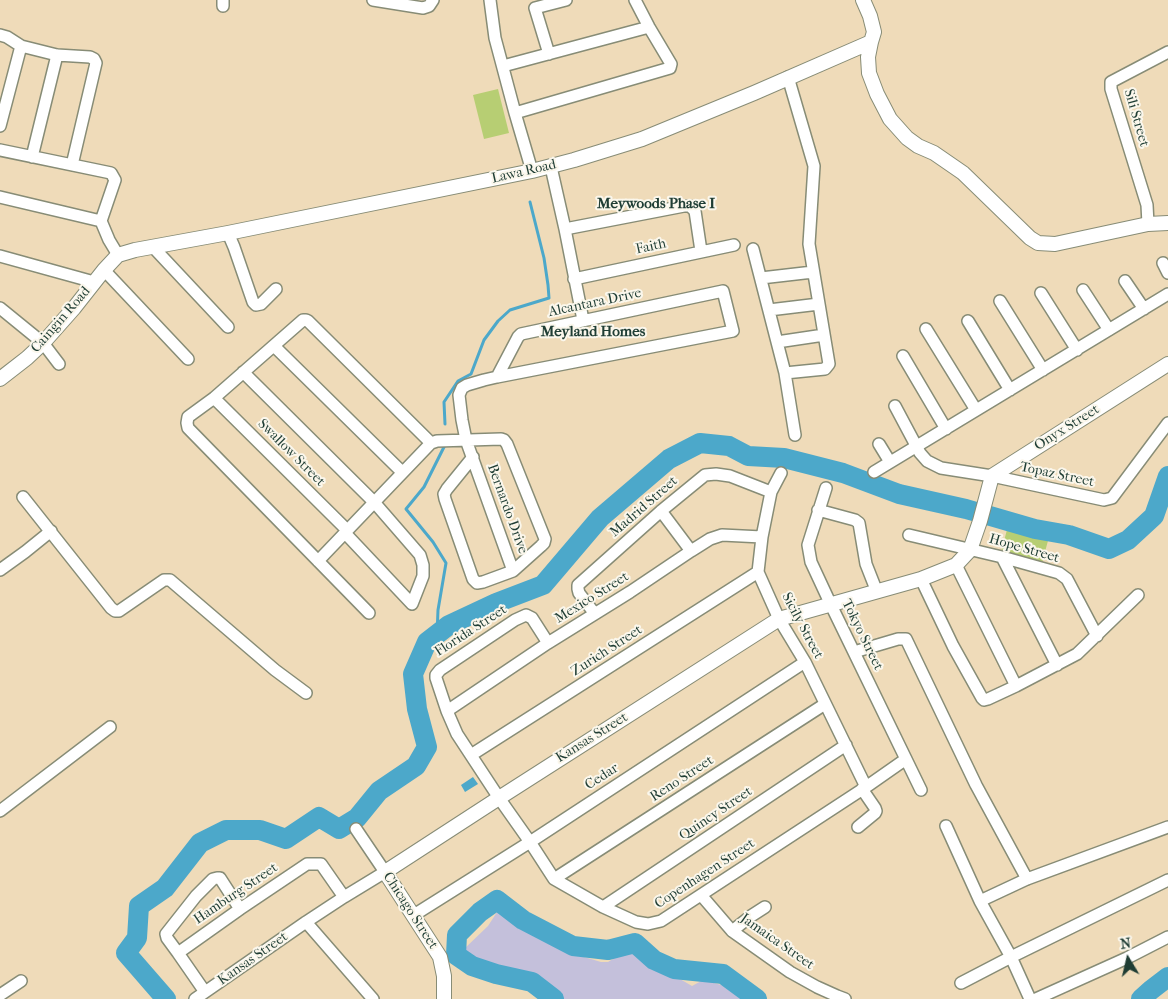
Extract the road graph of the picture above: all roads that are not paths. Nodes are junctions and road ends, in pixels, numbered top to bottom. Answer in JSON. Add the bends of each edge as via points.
{"nodes":[{"id":1,"x":373,"y":0,"type":"edge"},
{"id":2,"x":433,"y":0,"type":"edge"},
{"id":3,"x":490,"y":0,"type":"edge"},
{"id":4,"x":566,"y":0,"type":"edge"},
{"id":5,"x":635,"y":0,"type":"edge"},
{"id":6,"x":863,"y":0,"type":"edge"},
{"id":7,"x":649,"y":27,"type":"junction"},
{"id":8,"x":0,"y":35,"type":"edge"},
{"id":9,"x":871,"y":42,"type":"junction"},
{"id":10,"x":21,"y":46,"type":"junction"},
{"id":11,"x":1168,"y":52,"type":"edge"},
{"id":12,"x":549,"y":54,"type":"junction"},
{"id":13,"x":57,"y":55,"type":"junction"},
{"id":14,"x":503,"y":66,"type":"junction"},
{"id":15,"x":788,"y":78,"type":"junction"},
{"id":16,"x":515,"y":113,"type":"junction"},
{"id":17,"x":0,"y":126,"type":"edge"},
{"id":18,"x":0,"y":150,"type":"edge"},
{"id":19,"x":32,"y":157,"type":"junction"},
{"id":20,"x":72,"y":165,"type":"junction"},
{"id":21,"x":551,"y":166,"type":"junction"},
{"id":22,"x":532,"y":171,"type":"junction"},
{"id":23,"x":0,"y":197,"type":"edge"},
{"id":24,"x":101,"y":222,"type":"junction"},
{"id":25,"x":1168,"y":223,"type":"edge"},
{"id":26,"x":1148,"y":224,"type":"junction"},
{"id":27,"x":565,"y":229,"type":"junction"},
{"id":28,"x":228,"y":233,"type":"junction"},
{"id":29,"x":734,"y":245,"type":"dead end"},
{"id":30,"x":152,"y":247,"type":"junction"},
{"id":31,"x":753,"y":249,"type":"dead end"},
{"id":32,"x":701,"y":251,"type":"junction"},
{"id":33,"x":118,"y":255,"type":"junction"},
{"id":34,"x":0,"y":256,"type":"edge"},
{"id":35,"x":104,"y":270,"type":"junction"},
{"id":36,"x":813,"y":272,"type":"junction"},
{"id":37,"x":761,"y":278,"type":"junction"},
{"id":38,"x":574,"y":279,"type":"junction"},
{"id":39,"x":1125,"y":281,"type":"dead end"},
{"id":40,"x":94,"y":282,"type":"junction"},
{"id":41,"x":276,"y":289,"type":"dead end"},
{"id":42,"x":1083,"y":290,"type":"dead end"},
{"id":43,"x":1041,"y":293,"type":"dead end"},
{"id":44,"x":1168,"y":294,"type":"edge"},
{"id":45,"x":1000,"y":301,"type":"dead end"},
{"id":46,"x":819,"y":304,"type":"junction"},
{"id":47,"x":0,"y":308,"type":"edge"},
{"id":48,"x":1144,"y":309,"type":"junction"},
{"id":49,"x":769,"y":310,"type":"junction"},
{"id":50,"x":583,"y":320,"type":"junction"},
{"id":51,"x":968,"y":321,"type":"dead end"},
{"id":52,"x":228,"y":327,"type":"dead end"},
{"id":53,"x":926,"y":329,"type":"dead end"},
{"id":54,"x":1109,"y":330,"type":"junction"},
{"id":55,"x":824,"y":334,"type":"junction"},
{"id":56,"x":777,"y":342,"type":"junction"},
{"id":57,"x":43,"y":343,"type":"junction"},
{"id":58,"x":274,"y":346,"type":"junction"},
{"id":59,"x":1077,"y":350,"type":"junction"},
{"id":60,"x":903,"y":356,"type":"dead end"},
{"id":61,"x":188,"y":359,"type":"dead end"},
{"id":62,"x":59,"y":364,"type":"dead end"},
{"id":63,"x":1168,"y":364,"type":"edge"},
{"id":64,"x":1043,"y":370,"type":"junction"},
{"id":65,"x":243,"y":372,"type":"junction"},
{"id":66,"x":785,"y":373,"type":"junction"},
{"id":67,"x":497,"y":377,"type":"junction"},
{"id":68,"x":0,"y":379,"type":"edge"},
{"id":69,"x":1010,"y":390,"type":"junction"},
{"id":70,"x":214,"y":398,"type":"junction"},
{"id":71,"x":895,"y":406,"type":"dead end"},
{"id":72,"x":976,"y":410,"type":"junction"},
{"id":73,"x":1168,"y":424,"type":"edge"},
{"id":74,"x":946,"y":429,"type":"junction"},
{"id":75,"x":794,"y":435,"type":"dead end"},
{"id":76,"x":466,"y":440,"type":"junction"},
{"id":77,"x":431,"y":443,"type":"junction"},
{"id":78,"x":879,"y":444,"type":"dead end"},
{"id":79,"x":917,"y":446,"type":"junction"},
{"id":80,"x":472,"y":457,"type":"junction"},
{"id":81,"x":890,"y":462,"type":"junction"},
{"id":82,"x":402,"y":472,"type":"junction"},
{"id":83,"x":874,"y":472,"type":"dead end"},
{"id":84,"x":781,"y":473,"type":"dead end"},
{"id":85,"x":992,"y":476,"type":"junction"},
{"id":86,"x":826,"y":488,"type":"dead end"},
{"id":87,"x":771,"y":492,"type":"junction"},
{"id":88,"x":23,"y":497,"type":"dead end"},
{"id":89,"x":374,"y":502,"type":"junction"},
{"id":90,"x":818,"y":510,"type":"junction"},
{"id":91,"x":661,"y":511,"type":"junction"},
{"id":92,"x":51,"y":531,"type":"junction"},
{"id":93,"x":346,"y":531,"type":"junction"},
{"id":94,"x":909,"y":535,"type":"dead end"},
{"id":95,"x":762,"y":537,"type":"junction"},
{"id":96,"x":970,"y":550,"type":"junction"},
{"id":97,"x":691,"y":551,"type":"junction"},
{"id":98,"x":1002,"y":557,"type":"junction"},
{"id":99,"x":318,"y":561,"type":"junction"},
{"id":100,"x":956,"y":565,"type":"junction"},
{"id":101,"x":0,"y":570,"type":"edge"},
{"id":102,"x":513,"y":571,"type":"junction"},
{"id":103,"x":758,"y":572,"type":"junction"},
{"id":104,"x":921,"y":579,"type":"junction"},
{"id":105,"x":877,"y":592,"type":"junction"},
{"id":106,"x":1138,"y":595,"type":"dead end"},
{"id":107,"x":830,"y":605,"type":"junction"},
{"id":108,"x":369,"y":613,"type":"dead end"},
{"id":109,"x":594,"y":614,"type":"junction"},
{"id":110,"x":779,"y":619,"type":"junction"},
{"id":111,"x":1096,"y":636,"type":"junction"},
{"id":112,"x":548,"y":643,"type":"junction"},
{"id":113,"x":854,"y":652,"type":"junction"},
{"id":114,"x":805,"y":662,"type":"junction"},
{"id":115,"x":1057,"y":665,"type":"junction"},
{"id":116,"x":1016,"y":686,"type":"junction"},
{"id":117,"x":306,"y":693,"type":"dead end"},
{"id":118,"x":825,"y":704,"type":"junction"},
{"id":119,"x":447,"y":711,"type":"junction"},
{"id":120,"x":110,"y":727,"type":"dead end"},
{"id":121,"x":846,"y":745,"type":"junction"},
{"id":122,"x":471,"y":755,"type":"junction"},
{"id":123,"x":906,"y":759,"type":"junction"},
{"id":124,"x":864,"y":788,"type":"junction"},
{"id":125,"x":921,"y":790,"type":"dead end"},
{"id":126,"x":499,"y":798,"type":"junction"},
{"id":127,"x":0,"y":811,"type":"edge"},
{"id":128,"x":946,"y":826,"type":"dead end"},
{"id":129,"x":858,"y":827,"type":"dead end"},
{"id":130,"x":1168,"y":827,"type":"edge"},
{"id":131,"x":356,"y":829,"type":"dead end"},
{"id":132,"x":530,"y":842,"type":"junction"},
{"id":133,"x":385,"y":872,"type":"junction"},
{"id":134,"x":554,"y":879,"type":"junction"},
{"id":135,"x":1027,"y":879,"type":"junction"},
{"id":136,"x":1168,"y":880,"type":"edge"},
{"id":137,"x":701,"y":895,"type":"junction"},
{"id":138,"x":344,"y":896,"type":"junction"},
{"id":139,"x":980,"y":901,"type":"junction"},
{"id":140,"x":603,"y":907,"type":"junction"},
{"id":141,"x":765,"y":908,"type":"dead end"},
{"id":142,"x":240,"y":909,"type":"junction"},
{"id":143,"x":414,"y":915,"type":"junction"},
{"id":144,"x":306,"y":922,"type":"junction"},
{"id":145,"x":732,"y":931,"type":"junction"},
{"id":146,"x":1168,"y":937,"type":"edge"},
{"id":147,"x":178,"y":953,"type":"junction"},
{"id":148,"x":1010,"y":957,"type":"junction"},
{"id":149,"x":21,"y":981,"type":"dead end"},
{"id":150,"x":961,"y":984,"type":"dead end"},
{"id":151,"x":205,"y":992,"type":"junction"},
{"id":152,"x":0,"y":995,"type":"edge"},
{"id":153,"x":195,"y":999,"type":"edge"},
{"id":154,"x":373,"y":999,"type":"edge"},
{"id":155,"x":444,"y":999,"type":"edge"},
{"id":156,"x":846,"y":999,"type":"edge"},
{"id":157,"x":1030,"y":999,"type":"edge"},
{"id":158,"x":1036,"y":999,"type":"edge"}],
"edges":[{"from":1,"to":2,"type":"street","via":[[423,8]]},
{"from":3,"to":14,"type":"street"},
{"from":4,"to":12,"type":"street","via":[[535,8]]},
{"from":5,"to":7,"type":"street"},
{"from":6,"to":9,"type":"street","via":[[874,32]]},
{"from":7,"to":12,"type":"street"},
{"from":7,"to":16,"type":"street","via":[[671,64],[670,68]]},
{"from":8,"to":10,"type":"street"},
{"from":9,"to":15,"type":"street","name":"Lawa Road"},
{"from":9,"to":26,"type":"street","via":[[869,73],[890,119],[907,138],[963,173],[1030,238],[1038,243],[1055,244]]},
{"from":10,"to":13,"type":"street"},
{"from":10,"to":17,"type":"street"},
{"from":11,"to":26,"type":"street","name":"Sili Street","via":[[1111,82],[1147,205]]},
{"from":12,"to":14,"type":"street"},
{"from":13,"to":19,"type":"street"},
{"from":13,"to":20,"type":"street","via":[[90,57],[96,63]]},
{"from":14,"to":16,"type":"street"},
{"from":15,"to":21,"type":"street","name":"Lawa Road","via":[[642,138]]},
{"from":15,"to":36,"type":"street","via":[[814,166],[809,244]]},
{"from":16,"to":22,"type":"street"},
{"from":18,"to":19,"type":"street"},
{"from":19,"to":20,"type":"street"},
{"from":20,"to":24,"type":"street","via":[[113,176],[115,180]]},
{"from":21,"to":22,"type":"street","name":"Lawa Road"},
{"from":21,"to":27,"type":"street"},
{"from":22,"to":28,"type":"street","name":"Lawa Road"},
{"from":23,"to":24,"type":"street"},
{"from":24,"to":33,"type":"street"},
{"from":25,"to":26,"type":"street"},
{"from":27,"to":32,"type":"street","via":[[690,206],[695,211]]},
{"from":27,"to":38,"type":"street"},
{"from":28,"to":30,"type":"street","name":"Lawa Road"},
{"from":28,"to":41,"type":"street","via":[[253,302],[260,304]]},
{"from":29,"to":32,"type":"street","name":"Faith"},
{"from":30,"to":33,"type":"street","name":"Lawa Road"},
{"from":30,"to":52,"type":"street"},
{"from":31,"to":37,"type":"street"},
{"from":32,"to":38,"type":"street","name":"Faith"},
{"from":33,"to":35,"type":"street","name":"Caingin Road"},
{"from":34,"to":40,"type":"street"},
{"from":35,"to":40,"type":"street","name":"Caingin Road"},
{"from":35,"to":61,"type":"street"},
{"from":36,"to":37,"type":"street"},
{"from":36,"to":46,"type":"street"},
{"from":37,"to":49,"type":"street"},
{"from":38,"to":50,"type":"street"},
{"from":39,"to":48,"type":"street"},
{"from":40,"to":57,"type":"street","name":"Caingin Road"},
{"from":42,"to":54,"type":"street"},
{"from":43,"to":59,"type":"street"},
{"from":44,"to":48,"type":"street"},
{"from":45,"to":64,"type":"street"},
{"from":46,"to":49,"type":"street"},
{"from":46,"to":55,"type":"street"},
{"from":47,"to":57,"type":"street"},
{"from":48,"to":54,"type":"street"},
{"from":49,"to":56,"type":"street"},
{"from":50,"to":67,"type":"street","name":"Alcantara Drive","via":[[521,334]]},
{"from":50,"to":67,"type":"street","name":"Alcantara Drive","via":[[723,291],[733,331]]},
{"from":51,"to":69,"type":"street"},
{"from":53,"to":72,"type":"street"},
{"from":54,"to":59,"type":"street"},
{"from":55,"to":56,"type":"street"},
{"from":55,"to":66,"type":"street","via":[[829,364],[825,369]]},
{"from":56,"to":66,"type":"street"},
{"from":57,"to":62,"type":"street"},
{"from":57,"to":68,"type":"street","name":"Caingin Road"},
{"from":58,"to":65,"type":"street"},
{"from":58,"to":77,"type":"street","via":[[303,320],[308,320]]},
{"from":58,"to":82,"type":"street"},
{"from":59,"to":64,"type":"street"},
{"from":60,"to":74,"type":"street"},
{"from":63,"to":85,"type":"street","name":"Onyx Street"},
{"from":64,"to":69,"type":"street"},
{"from":65,"to":70,"type":"street"},
{"from":65,"to":89,"type":"street"},
{"from":66,"to":75,"type":"street"},
{"from":67,"to":76,"type":"street","name":"Bernardo Drive","via":[[462,388],[459,395]]},
{"from":69,"to":72,"type":"street"},
{"from":70,"to":93,"type":"street","name":"Swallow Street"},
{"from":70,"to":99,"type":"street","via":[[188,418],[188,428]]},
{"from":71,"to":79,"type":"street"},
{"from":72,"to":74,"type":"street"},
{"from":73,"to":85,"type":"street","name":"Topaz Street","via":[[1112,498],[1104,500]]},
{"from":74,"to":79,"type":"street"},
{"from":76,"to":77,"type":"street"},
{"from":76,"to":80,"type":"street","name":"Bernardo Drive"},
{"from":76,"to":102,"type":"street","via":[[501,439],[508,444],[544,539],[544,543]]},
{"from":77,"to":82,"type":"street"},
{"from":78,"to":81,"type":"street"},
{"from":79,"to":81,"type":"street"},
{"from":79,"to":85,"type":"street","via":[[927,461],[941,468]]},
{"from":80,"to":102,"type":"street","name":"Bernardo Drive"},
{"from":80,"to":102,"type":"street","name":"Bernardo Drive","via":[[444,494],[473,578],[477,583],[484,582]]},
{"from":81,"to":83,"type":"street"},
{"from":82,"to":89,"type":"street"},
{"from":84,"to":87,"type":"street"},
{"from":85,"to":96,"type":"street","name":"Kansas Street"},
{"from":86,"to":90,"type":"street","name":"Tokyo Street"},
{"from":87,"to":91,"type":"street","name":"Madrid Street","via":[[730,476],[705,475]]},
{"from":87,"to":95,"type":"street"},
{"from":88,"to":92,"type":"street"},
{"from":89,"to":93,"type":"street"},
{"from":89,"to":93,"type":"street","name":"Swallow Street","via":[[420,555],[423,576],[412,604]]},
{"from":90,"to":105,"type":"street","via":[[859,523],[866,564]]},
{"from":90,"to":107,"type":"street","name":"Tokyo Street","via":[[808,545],[811,562]]},
{"from":91,"to":97,"type":"street"},
{"from":91,"to":109,"type":"street","name":"Madrid Street","via":[[578,585],[579,593]]},
{"from":92,"to":101,"type":"street"},
{"from":92,"to":117,"type":"street","via":[[110,608],[119,611],[164,580],[170,580]]},
{"from":93,"to":99,"type":"street"},
{"from":94,"to":96,"type":"street","name":"Hope Street"},
{"from":95,"to":97,"type":"street","name":"Mexico Street","via":[[722,535]]},
{"from":95,"to":103,"type":"street"},
{"from":96,"to":98,"type":"street","name":"Hope Street"},
{"from":96,"to":100,"type":"street","name":"Kansas Street"},
{"from":97,"to":109,"type":"street","name":"Mexico Street"},
{"from":98,"to":111,"type":"street","name":"Hope Street","via":[[1059,573],[1067,579]]},
{"from":98,"to":115,"type":"street"},
{"from":99,"to":108,"type":"street"},
{"from":100,"to":104,"type":"street","name":"Kansas Street"},
{"from":100,"to":116,"type":"street"},
{"from":103,"to":110,"type":"street","name":"Sicily Street"},
{"from":103,"to":122,"type":"street","name":"Zurich Street"},
{"from":104,"to":105,"type":"street","name":"Kansas Street"},
{"from":104,"to":116,"type":"street","via":[[982,698],[988,699]]},
{"from":105,"to":107,"type":"street","name":"Kansas Street"},
{"from":106,"to":111,"type":"street"},
{"from":107,"to":110,"type":"street","name":"Kansas Street"},
{"from":107,"to":113,"type":"street","name":"Tokyo Street"},
{"from":109,"to":112,"type":"street","name":"Mexico Street"},
{"from":110,"to":114,"type":"street","name":"Sicily Street"},
{"from":110,"to":126,"type":"street","name":"Kansas Street"},
{"from":111,"to":115,"type":"street","via":[[1077,654]]},
{"from":112,"to":119,"type":"street","name":"Mexico Street"},
{"from":112,"to":119,"type":"street","name":"Florida Street","via":[[532,618],[526,615],[440,670],[436,678]]},
{"from":113,"to":123,"type":"street","name":"Tokyo Street"},
{"from":113,"to":135,"type":"street","via":[[898,638],[906,640],[976,785]]},
{"from":114,"to":118,"type":"street","name":"Sicily Street"},
{"from":114,"to":132,"type":"street","name":"Cedar"},
{"from":115,"to":116,"type":"street"},
{"from":118,"to":121,"type":"street","name":"Sicily Street"},
{"from":118,"to":134,"type":"street","name":"Reno Street"},
{"from":119,"to":122,"type":"street","name":"Copenhagen Street"},
{"from":120,"to":127,"type":"street"},
{"from":121,"to":124,"type":"street","name":"Sicily Street"},
{"from":121,"to":140,"type":"street","name":"Quincy Street"},
{"from":122,"to":126,"type":"street","name":"Copenhagen Street"},
{"from":123,"to":124,"type":"street","name":"Copenhagen Street"},
{"from":123,"to":125,"type":"street","name":"Tokyo Street"},
{"from":124,"to":129,"type":"street","name":"Sicily Street","via":[[875,813]]},
{"from":124,"to":137,"type":"street","name":"Copenhagen Street"},
{"from":126,"to":132,"type":"street","name":"Copenhagen Street"},
{"from":126,"to":133,"type":"street","name":"Kansas Street"},
{"from":128,"to":139,"type":"street"},
{"from":130,"to":135,"type":"street"},
{"from":131,"to":133,"type":"street","name":"Chicago Street"},
{"from":132,"to":134,"type":"street","name":"Copenhagen Street"},
{"from":132,"to":143,"type":"street","name":"Cedar"},
{"from":133,"to":138,"type":"street","name":"Kansas Street"},
{"from":133,"to":143,"type":"street","name":"Chicago Street"},
{"from":134,"to":140,"type":"street","name":"Copenhagen Street"},
{"from":135,"to":139,"type":"street"},
{"from":136,"to":148,"type":"street"},
{"from":137,"to":140,"type":"street","name":"Copenhagen Street","via":[[661,921],[648,924]]},
{"from":137,"to":145,"type":"street","name":"Jamaica Street"},
{"from":138,"to":142,"type":"street","name":"Hamburg Street","via":[[321,864],[307,864]]},
{"from":138,"to":144,"type":"street","name":"Kansas Street"},
{"from":139,"to":148,"type":"street"},
{"from":141,"to":145,"type":"street"},
{"from":142,"to":147,"type":"street","name":"Hamburg Street"},
{"from":142,"to":147,"type":"street","via":[[220,878],[213,879],[166,934]]},
{"from":143,"to":155,"type":"street","name":"Chicago Street","via":[[440,957]]},
{"from":144,"to":151,"type":"street","name":"Kansas Street"},
{"from":144,"to":154,"type":"street"},
{"from":145,"to":156,"type":"street","name":"Jamaica Street","via":[[790,972],[817,988]]},
{"from":146,"to":158,"type":"street"},
{"from":147,"to":151,"type":"street"},
{"from":148,"to":150,"type":"street"},
{"from":148,"to":157,"type":"street"},
{"from":149,"to":152,"type":"street"},
{"from":151,"to":153,"type":"street","name":"Kansas Street"}]}
